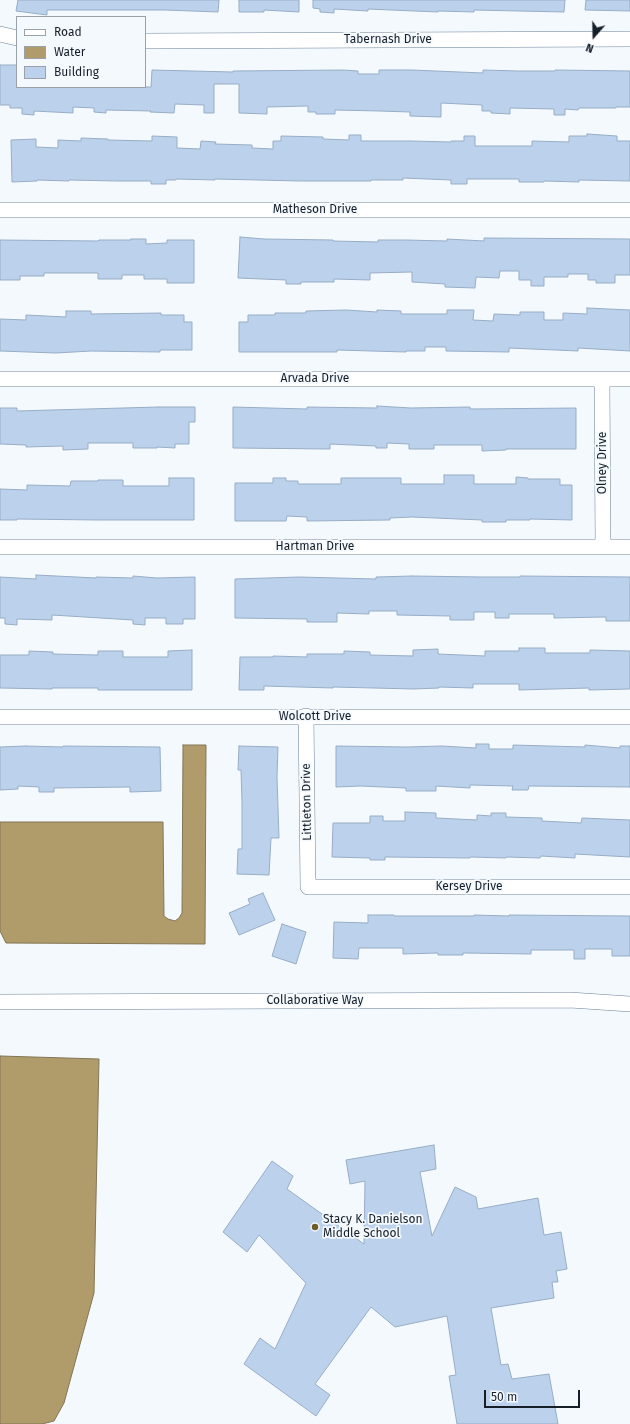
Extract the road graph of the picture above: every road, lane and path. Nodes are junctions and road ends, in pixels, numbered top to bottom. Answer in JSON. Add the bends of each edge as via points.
{"nodes":[{"id":1,"x":0,"y":34,"type":"edge"},
{"id":2,"x":16,"y":38,"type":"edge"},
{"id":3,"x":630,"y":39,"type":"edge"},
{"id":4,"x":146,"y":41,"type":"edge"},
{"id":5,"x":0,"y":210,"type":"edge"},
{"id":6,"x":630,"y":210,"type":"edge"},
{"id":7,"x":0,"y":379,"type":"edge"},
{"id":8,"x":602,"y":379,"type":"junction"},
{"id":9,"x":630,"y":379,"type":"edge"},
{"id":10,"x":0,"y":547,"type":"edge"},
{"id":11,"x":603,"y":547,"type":"junction"},
{"id":12,"x":630,"y":547,"type":"edge"},
{"id":13,"x":306,"y":716,"type":"junction"},
{"id":14,"x":0,"y":717,"type":"edge"},
{"id":15,"x":630,"y":717,"type":"edge"},
{"id":16,"x":308,"y":887,"type":"joint"},
{"id":17,"x":630,"y":887,"type":"edge"},
{"id":18,"x":0,"y":1002,"type":"edge"},
{"id":19,"x":630,"y":1004,"type":"edge"}],
"edges":[{"from":1,"to":2,"type":"street"},
{"from":3,"to":4,"type":"street","name":"Tabernash Drive"},
{"from":5,"to":6,"type":"street","name":"Matheson Drive"},
{"from":7,"to":8,"type":"street","name":"Arvada Drive"},
{"from":8,"to":9,"type":"street","name":"Arvada Drive"},
{"from":8,"to":11,"type":"street","name":"Olney Drive"},
{"from":10,"to":11,"type":"street","name":"Hartman Drive"},
{"from":11,"to":12,"type":"street","name":"Hartman Drive"},
{"from":13,"to":14,"type":"street","name":"Wolcott Drive"},
{"from":13,"to":15,"type":"street","name":"Wolcott Drive"},
{"from":13,"to":16,"type":"street","name":"Littleton Drive"},
{"from":16,"to":17,"type":"street","name":"Kersey Drive"},
{"from":18,"to":19,"type":"street","name":"Collaborative Way","via":[[570,1000]]}]}
